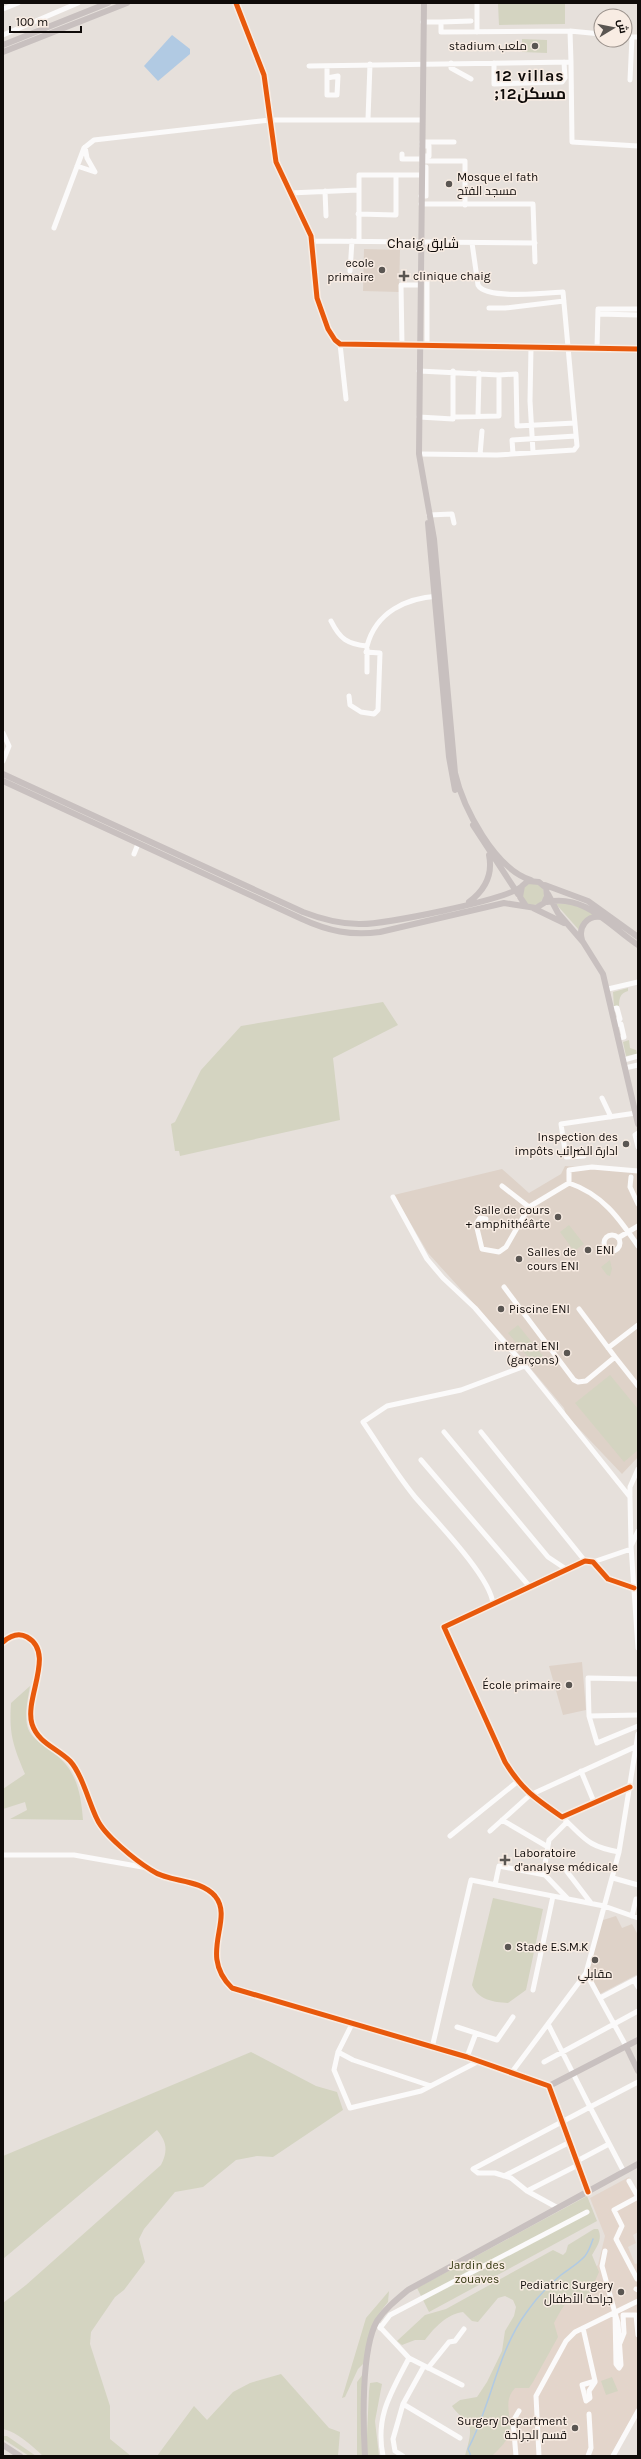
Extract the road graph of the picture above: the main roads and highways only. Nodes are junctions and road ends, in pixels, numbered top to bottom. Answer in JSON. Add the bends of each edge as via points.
{"nodes":[{"id":1,"x":108,"y":3,"type":"edge"},
{"id":2,"x":127,"y":3,"type":"edge"},
{"id":3,"x":424,"y":3,"type":"edge"},
{"id":4,"x":3,"y":45,"type":"edge"},
{"id":5,"x":3,"y":52,"type":"edge"},
{"id":6,"x":437,"y":596,"type":"junction"},
{"id":7,"x":3,"y":774,"type":"edge"},
{"id":8,"x":3,"y":781,"type":"edge"},
{"id":9,"x":489,"y":851,"type":"junction"},
{"id":10,"x":531,"y":880,"type":"junction"},
{"id":11,"x":542,"y":883,"type":"junction"},
{"id":12,"x":522,"y":886,"type":"junction"},
{"id":13,"x":517,"y":890,"type":"junction"},
{"id":14,"x":547,"y":892,"type":"junction"},
{"id":15,"x":520,"y":898,"type":"junction"},
{"id":16,"x":551,"y":901,"type":"junction"},
{"id":17,"x":544,"y":903,"type":"junction"},
{"id":18,"x":466,"y":904,"type":"junction"},
{"id":19,"x":526,"y":906,"type":"junction"},
{"id":20,"x":533,"y":908,"type":"junction"},
{"id":21,"x":602,"y":917,"type":"junction"},
{"id":22,"x":566,"y":925,"type":"junction"},
{"id":23,"x":638,"y":937,"type":"edge"},
{"id":24,"x":583,"y":942,"type":"junction"},
{"id":25,"x":638,"y":945,"type":"edge"},
{"id":26,"x":638,"y":1124,"type":"edge"},
{"id":27,"x":638,"y":2040,"type":"edge"},
{"id":28,"x":626,"y":2046,"type":"junction"},
{"id":29,"x":638,"y":2071,"type":"edge"},
{"id":30,"x":549,"y":2086,"type":"road end"},
{"id":31,"x":638,"y":2164,"type":"edge"},
{"id":32,"x":3,"y":2446,"type":"edge"},
{"id":33,"x":20,"y":2456,"type":"edge"},
{"id":34,"x":365,"y":2456,"type":"edge"}],
"edges":[{"from":1,"to":4,"type":"main road"},
{"from":2,"to":5,"type":"main road"},
{"from":3,"to":6,"type":"main road","via":[[421,204],[423,345],[419,371],[419,454],[434,539]]},
{"from":6,"to":9,"type":"main road","via":[[451,776],[467,815]]},
{"from":6,"to":10,"type":"main road","via":[[458,785],[475,821],[496,854],[509,869]]},
{"from":7,"to":18,"type":"main road","via":[[303,912],[326,920],[350,924],[381,923]]},
{"from":8,"to":19,"type":"main road","via":[[312,924],[339,932],[380,932],[504,904]]},
{"from":9,"to":13,"type":"main road"},
{"from":9,"to":18,"type":"main road","via":[[490,867],[487,881],[479,893]]},
{"from":10,"to":11,"type":"main road"},
{"from":10,"to":12,"type":"main road"},
{"from":11,"to":14,"type":"main road"},
{"from":11,"to":23,"type":"main road","via":[[588,901]]},
{"from":12,"to":13,"type":"main road"},
{"from":12,"to":15,"type":"main road"},
{"from":13,"to":15,"type":"main road"},
{"from":13,"to":18,"type":"main road","via":[[501,897]]},
{"from":14,"to":16,"type":"main road"},
{"from":14,"to":17,"type":"main road"},
{"from":15,"to":19,"type":"main road"},
{"from":16,"to":17,"type":"main road"},
{"from":16,"to":21,"type":"main road","via":[[577,902]]},
{"from":16,"to":22,"type":"main road"},
{"from":17,"to":20,"type":"main road"},
{"from":19,"to":20,"type":"main road"},
{"from":20,"to":22,"type":"main road"},
{"from":21,"to":24,"type":"main road","via":[[593,917],[586,921],[581,929]]},
{"from":21,"to":25,"type":"main road"},
{"from":22,"to":24,"type":"main road"},
{"from":24,"to":26,"type":"main road","via":[[599,966],[608,990]]},
{"from":27,"to":28,"type":"main road"},
{"from":28,"to":29,"type":"main road"},
{"from":28,"to":30,"type":"main road"},
{"from":31,"to":34,"type":"main road","via":[[408,2290],[390,2305],[377,2322],[371,2336],[366,2363]]},
{"from":32,"to":33,"type":"main road"}]}
